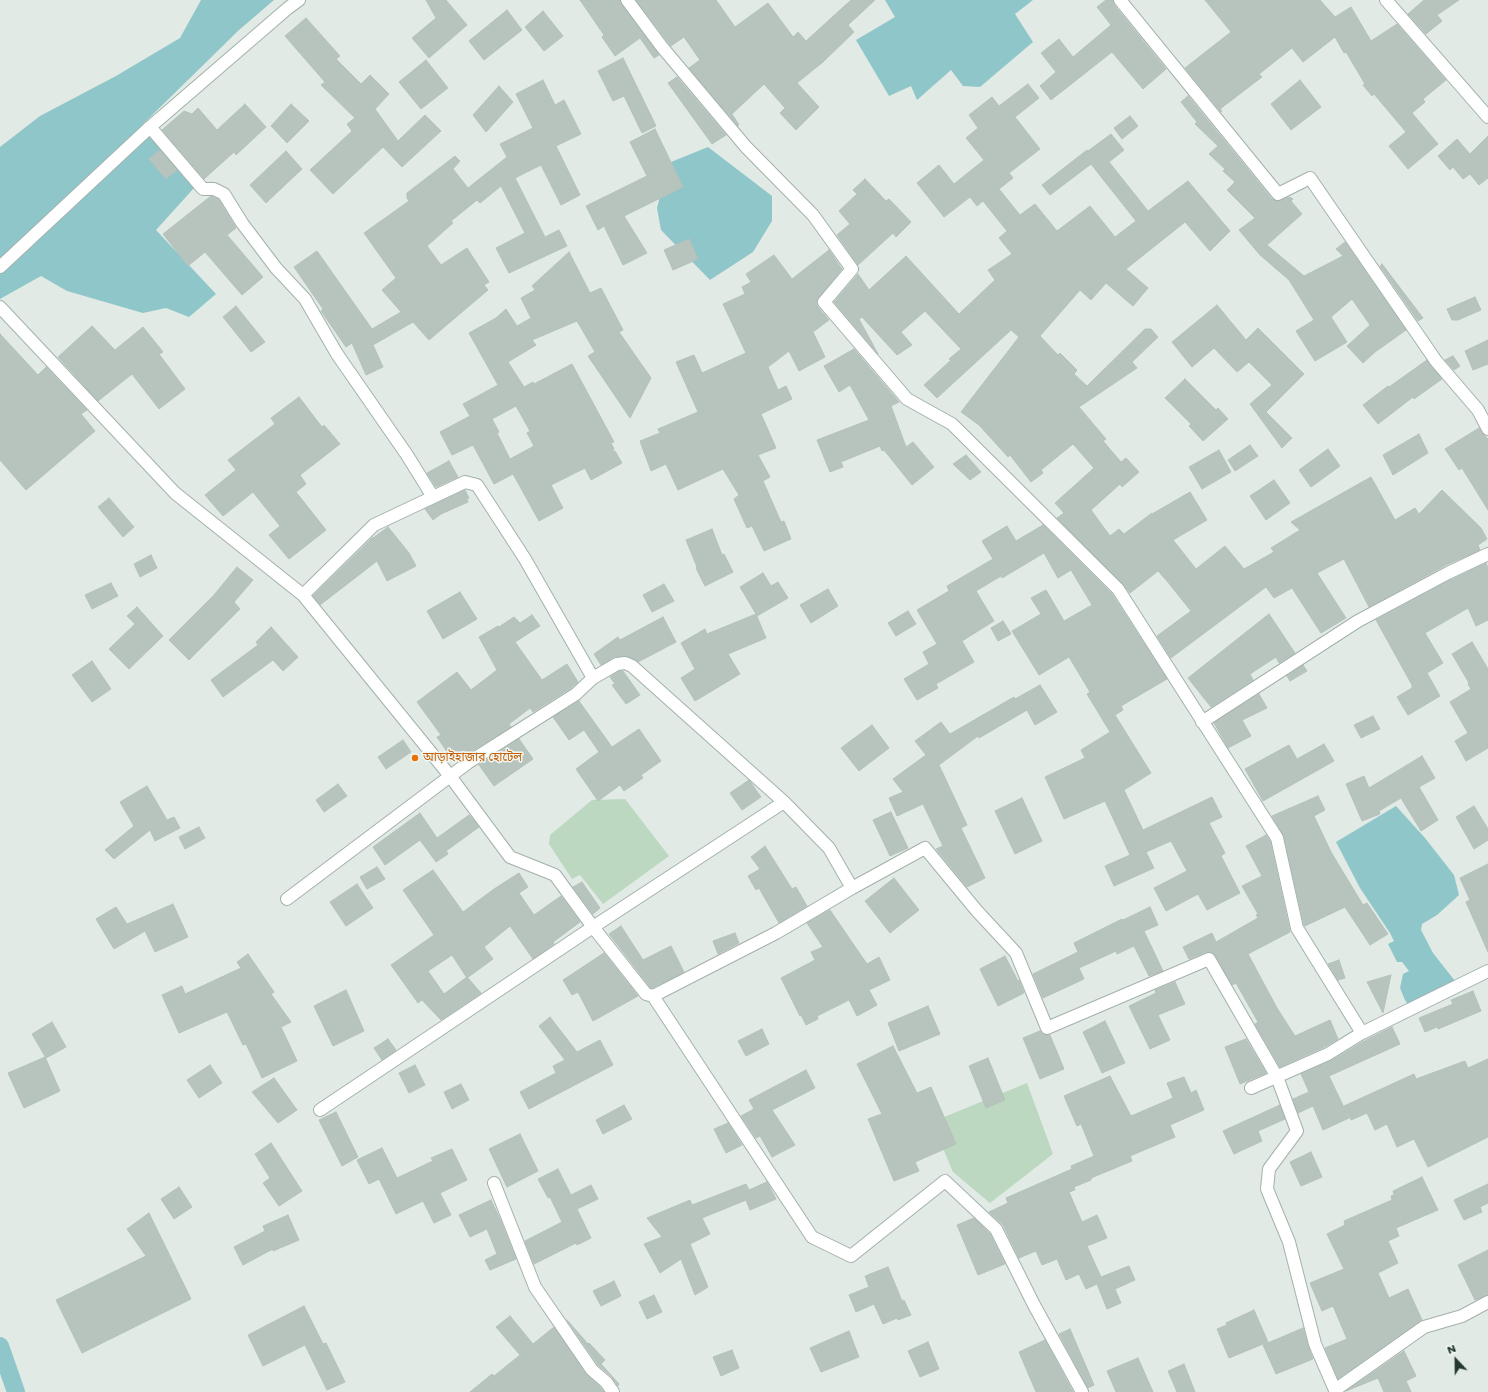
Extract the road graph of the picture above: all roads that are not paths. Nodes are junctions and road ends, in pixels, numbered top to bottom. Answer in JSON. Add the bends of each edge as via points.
{"nodes":[{"id":1,"x":299,"y":0,"type":"edge"},
{"id":2,"x":627,"y":0,"type":"edge"},
{"id":3,"x":1120,"y":0,"type":"edge"},
{"id":4,"x":1386,"y":0,"type":"edge"},
{"id":5,"x":1488,"y":117,"type":"edge"},
{"id":6,"x":150,"y":127,"type":"junction"},
{"id":7,"x":0,"y":266,"type":"edge"},
{"id":8,"x":0,"y":307,"type":"edge"},
{"id":9,"x":1488,"y":429,"type":"edge"},
{"id":10,"x":433,"y":497,"type":"junction"},
{"id":11,"x":1488,"y":554,"type":"edge"},
{"id":12,"x":303,"y":594,"type":"junction"},
{"id":13,"x":593,"y":678,"type":"junction"},
{"id":14,"x":1202,"y":722,"type":"junction"},
{"id":15,"x":450,"y":776,"type":"junction"},
{"id":16,"x":784,"y":802,"type":"junction"},
{"id":17,"x":852,"y":888,"type":"junction"},
{"id":18,"x":287,"y":899,"type":"dead end"},
{"id":19,"x":593,"y":927,"type":"junction"},
{"id":20,"x":1488,"y":971,"type":"edge"},
{"id":21,"x":653,"y":996,"type":"junction"},
{"id":22,"x":1362,"y":1033,"type":"junction"},
{"id":23,"x":1277,"y":1077,"type":"junction"},
{"id":24,"x":1251,"y":1088,"type":"dead end"},
{"id":25,"x":320,"y":1110,"type":"dead end"},
{"id":26,"x":494,"y":1183,"type":"dead end"},
{"id":27,"x":1488,"y":1302,"type":"edge"},
{"id":28,"x":613,"y":1392,"type":"edge"},
{"id":29,"x":1082,"y":1392,"type":"edge"}],
"edges":[{"from":1,"to":6,"type":"street"},
{"from":2,"to":14,"type":"street","via":[[662,47],[746,147],[813,215],[852,269],[824,302],[907,399],[952,424],[1118,589]]},
{"from":3,"to":9,"type":"street","via":[[1278,194],[1310,178],[1436,361],[1478,410]]},
{"from":4,"to":5,"type":"street"},
{"from":6,"to":7,"type":"street"},
{"from":6,"to":10,"type":"street","via":[[203,189],[214,189],[224,194],[276,268],[305,299],[337,354]]},
{"from":8,"to":12,"type":"street","via":[[175,493]]},
{"from":10,"to":12,"type":"street","via":[[374,525]]},
{"from":10,"to":13,"type":"street","via":[[465,482],[477,485],[525,559]]},
{"from":11,"to":14,"type":"street","via":[[1358,621]]},
{"from":12,"to":15,"type":"street"},
{"from":13,"to":15,"type":"street","via":[[576,694]]},
{"from":13,"to":16,"type":"street","via":[[617,664],[625,663],[632,666]]},
{"from":14,"to":22,"type":"street","via":[[1277,838],[1297,928]]},
{"from":15,"to":18,"type":"street"},
{"from":15,"to":19,"type":"street","via":[[510,857],[555,875]]},
{"from":16,"to":17,"type":"street","via":[[829,848]]},
{"from":16,"to":19,"type":"street"},
{"from":17,"to":21,"type":"street","via":[[776,932]]},
{"from":17,"to":23,"type":"street","via":[[926,848],[977,911],[1016,953],[1047,1028],[1209,959]]},
{"from":19,"to":21,"type":"street","via":[[646,994]]},
{"from":19,"to":25,"type":"street"},
{"from":20,"to":22,"type":"street"},
{"from":21,"to":29,"type":"street","via":[[812,1237],[851,1256],[945,1181],[996,1229]]},
{"from":22,"to":23,"type":"street","via":[[1328,1054]]},
{"from":23,"to":24,"type":"street"},
{"from":23,"to":27,"type":"street","via":[[1297,1130],[1268,1169],[1267,1189],[1289,1242],[1315,1344],[1335,1390],[1424,1327],[1462,1316]]},
{"from":26,"to":28,"type":"street","via":[[534,1287],[592,1370]]}]}
